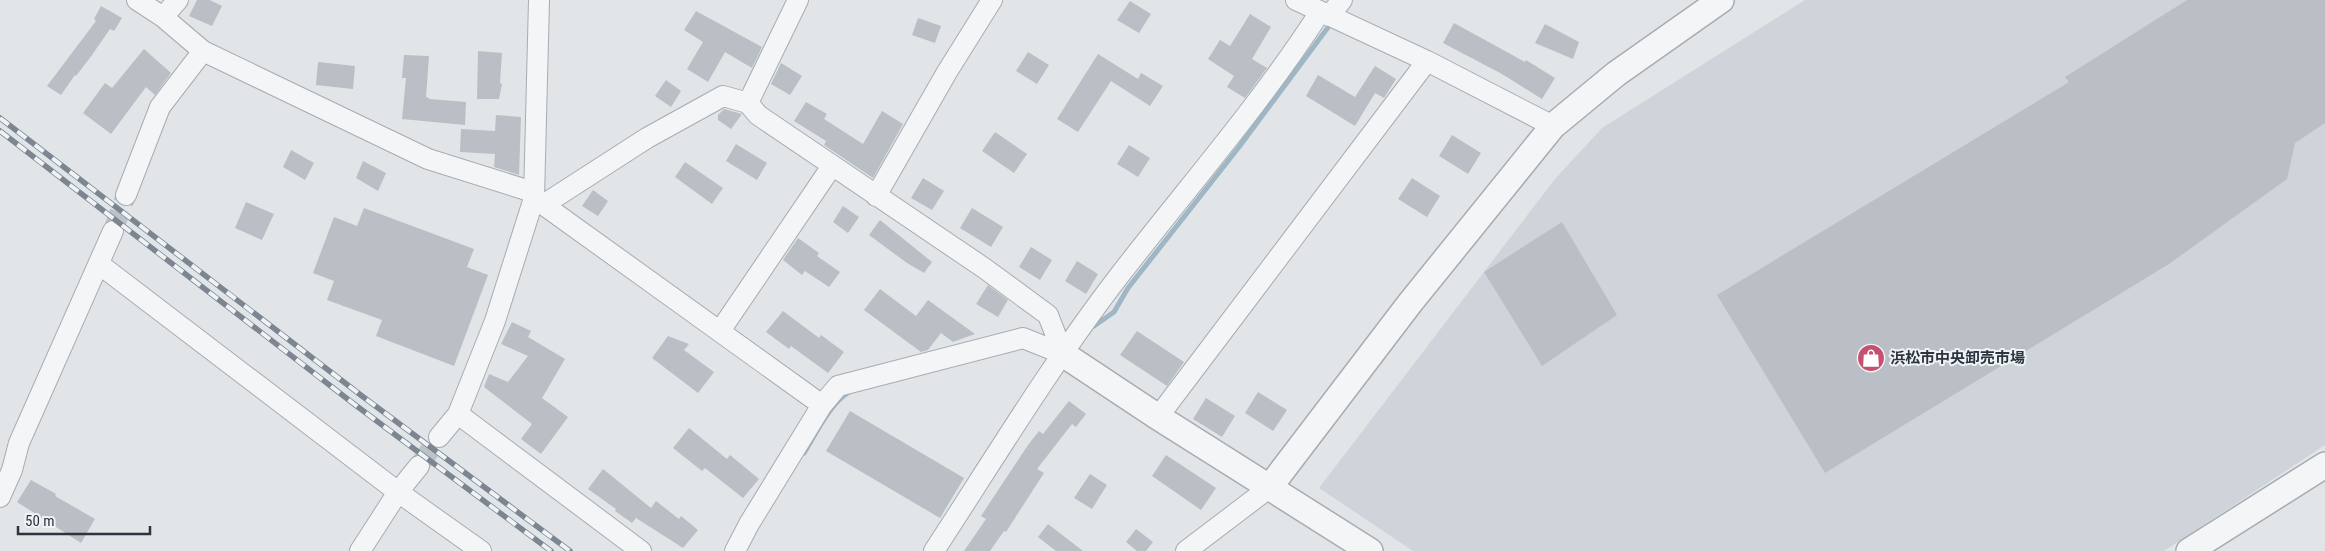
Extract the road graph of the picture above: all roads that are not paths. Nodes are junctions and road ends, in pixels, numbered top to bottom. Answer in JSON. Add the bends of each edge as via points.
{"nodes":[{"id":1,"x":137,"y":0,"type":"edge"},
{"id":2,"x":178,"y":0,"type":"edge"},
{"id":3,"x":540,"y":0,"type":"edge"},
{"id":4,"x":798,"y":0,"type":"edge"},
{"id":5,"x":992,"y":0,"type":"edge"},
{"id":6,"x":1296,"y":0,"type":"edge"},
{"id":7,"x":1342,"y":0,"type":"edge"},
{"id":8,"x":1721,"y":0,"type":"edge"},
{"id":9,"x":1325,"y":14,"type":"junction"},
{"id":10,"x":163,"y":17,"type":"junction"},
{"id":11,"x":202,"y":51,"type":"junction"},
{"id":12,"x":1427,"y":60,"type":"junction"},
{"id":13,"x":748,"y":103,"type":"junction"},
{"id":14,"x":1552,"y":126,"type":"junction"},
{"id":15,"x":832,"y":166,"type":"junction"},
{"id":16,"x":126,"y":195,"type":"tunnel mouth"},
{"id":17,"x":876,"y":196,"type":"junction"},
{"id":18,"x":537,"y":198,"type":"junction"},
{"id":19,"x":113,"y":231,"type":"tunnel mouth"},
{"id":20,"x":100,"y":264,"type":"junction"},
{"id":21,"x":720,"y":331,"type":"junction"},
{"id":22,"x":1063,"y":354,"type":"junction"},
{"id":23,"x":822,"y":405,"type":"junction"},
{"id":24,"x":458,"y":414,"type":"junction"},
{"id":25,"x":1158,"y":417,"type":"junction"},
{"id":26,"x":439,"y":437,"type":"tunnel mouth"},
{"id":27,"x":2325,"y":465,"type":"edge"},
{"id":28,"x":419,"y":466,"type":"tunnel mouth"},
{"id":29,"x":1269,"y":488,"type":"junction"},
{"id":30,"x":398,"y":492,"type":"junction"},
{"id":31,"x":0,"y":497,"type":"edge"},
{"id":32,"x":360,"y":551,"type":"edge"},
{"id":33,"x":481,"y":551,"type":"edge"},
{"id":34,"x":641,"y":551,"type":"edge"},
{"id":35,"x":735,"y":551,"type":"edge"},
{"id":36,"x":934,"y":551,"type":"edge"},
{"id":37,"x":1186,"y":551,"type":"edge"},
{"id":38,"x":1370,"y":551,"type":"edge"},
{"id":39,"x":2189,"y":551,"type":"edge"}],
"edges":[{"from":1,"to":10,"type":"street"},
{"from":2,"to":10,"type":"street"},
{"from":3,"to":18,"type":"street"},
{"from":4,"to":13,"type":"street"},
{"from":5,"to":17,"type":"street"},
{"from":6,"to":9,"type":"street"},
{"from":7,"to":9,"type":"street"},
{"from":8,"to":14,"type":"street","via":[[1616,74]]},
{"from":9,"to":12,"type":"street"},
{"from":9,"to":22,"type":"street","via":[[1119,276]]},
{"from":10,"to":11,"type":"street"},
{"from":11,"to":16,"type":"street","via":[[160,107]]},
{"from":11,"to":18,"type":"street","via":[[428,159]]},
{"from":12,"to":14,"type":"street"},
{"from":12,"to":25,"type":"street"},
{"from":13,"to":15,"type":"street","via":[[758,115]]},
{"from":13,"to":18,"type":"street","via":[[723,96]]},
{"from":14,"to":29,"type":"street","via":[[1410,303]]},
{"from":15,"to":17,"type":"street"},
{"from":15,"to":21,"type":"street"},
{"from":17,"to":22,"type":"street","via":[[1048,314]]},
{"from":18,"to":21,"type":"street"},
{"from":18,"to":24,"type":"street","via":[[495,321]]},
{"from":19,"to":20,"type":"street"},
{"from":20,"to":30,"type":"street"},
{"from":20,"to":31,"type":"street","via":[[19,443]]},
{"from":21,"to":23,"type":"street"},
{"from":22,"to":23,"type":"street","via":[[1023,338],[838,386]]},
{"from":22,"to":25,"type":"street"},
{"from":22,"to":36,"type":"street"},
{"from":23,"to":35,"type":"street"},
{"from":24,"to":26,"type":"street"},
{"from":24,"to":34,"type":"street"},
{"from":25,"to":29,"type":"street"},
{"from":27,"to":39,"type":"street"},
{"from":28,"to":30,"type":"street"},
{"from":29,"to":37,"type":"street"},
{"from":29,"to":38,"type":"street"},
{"from":30,"to":32,"type":"street"},
{"from":30,"to":33,"type":"street"}]}
